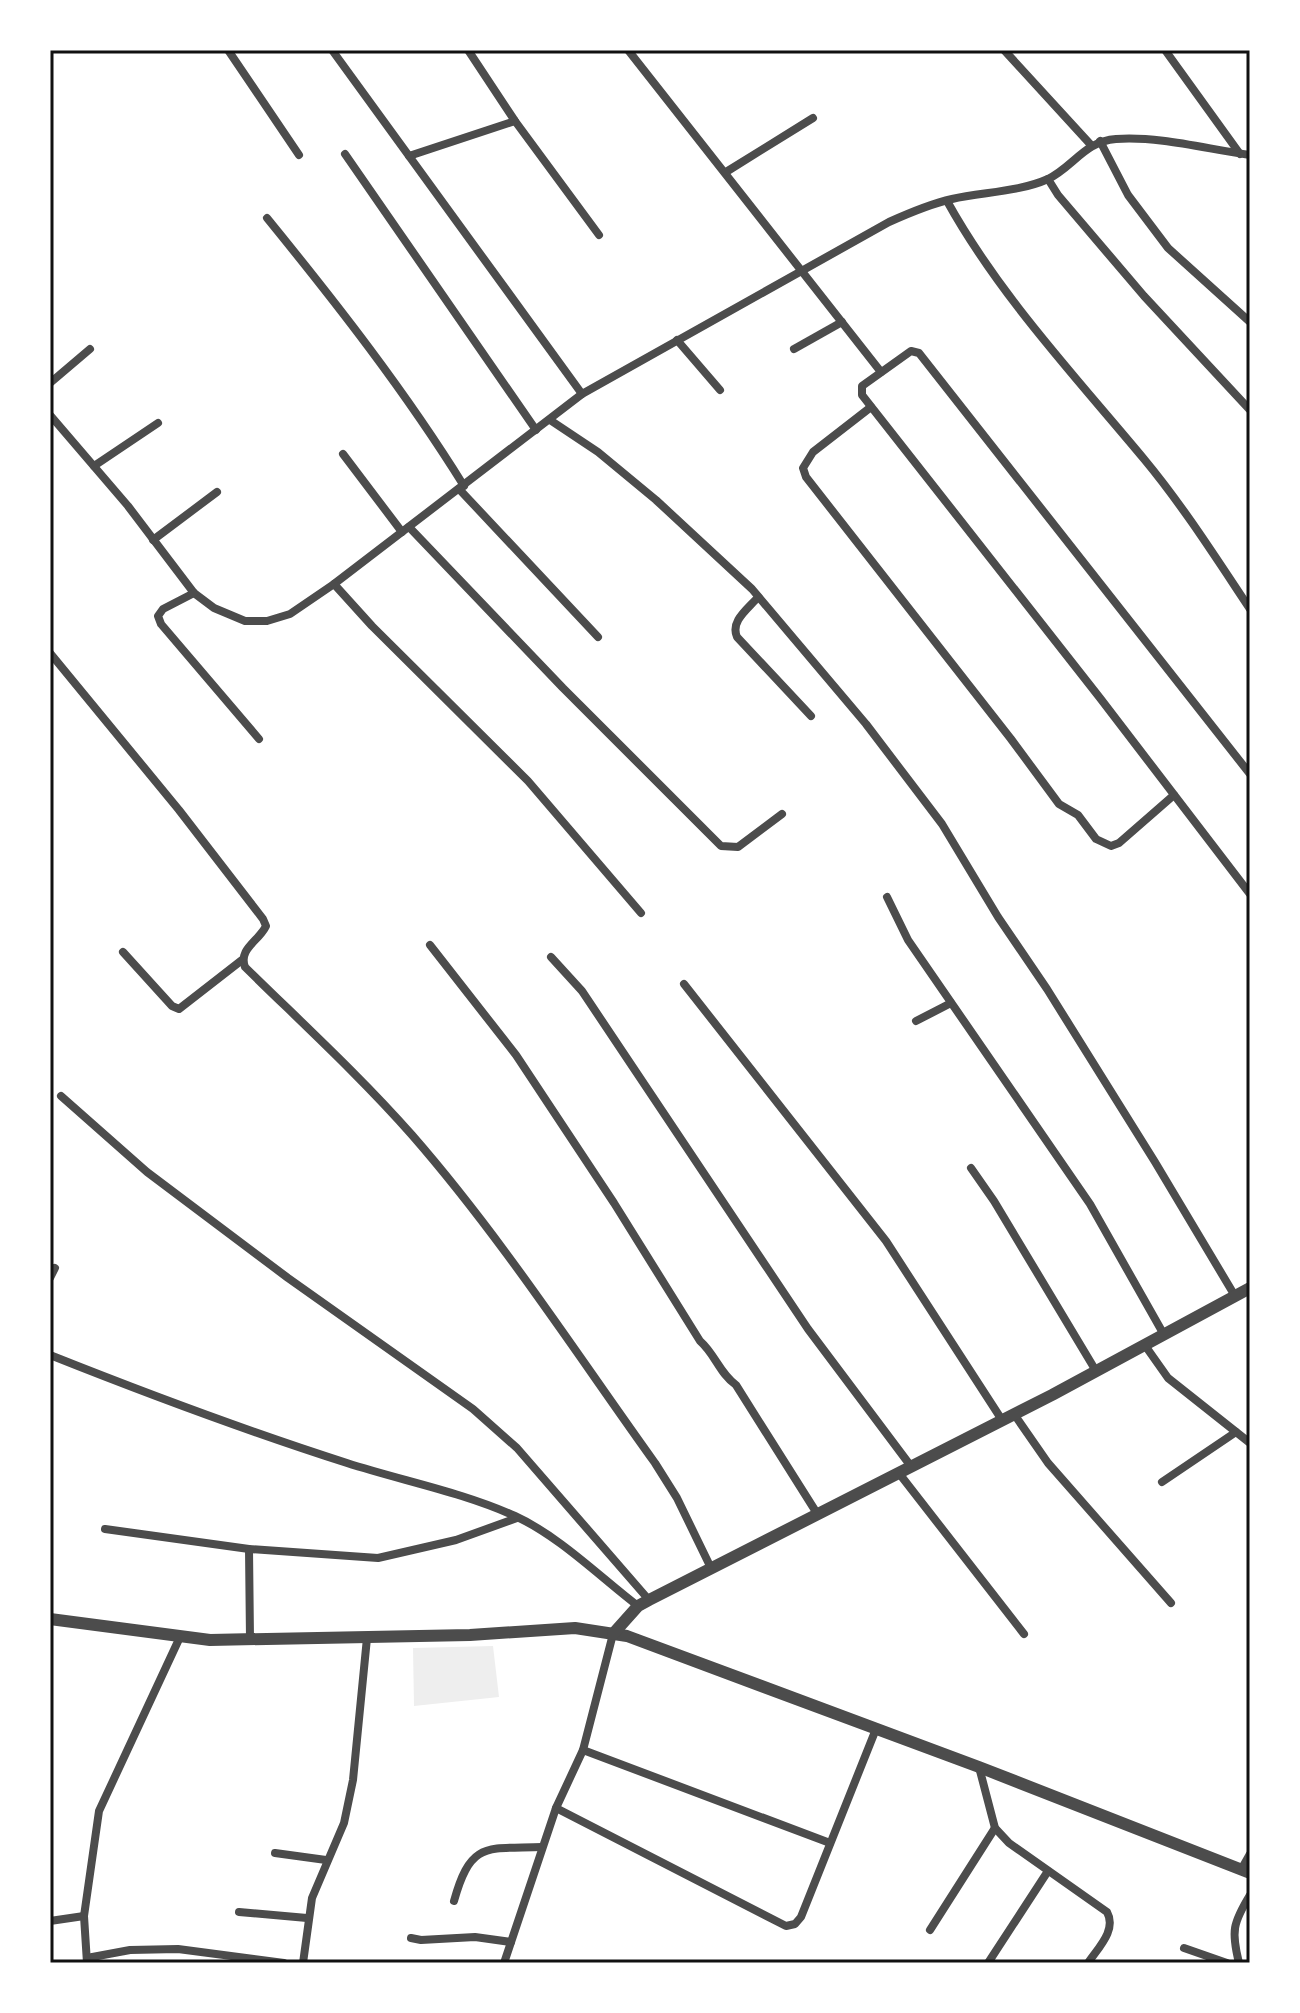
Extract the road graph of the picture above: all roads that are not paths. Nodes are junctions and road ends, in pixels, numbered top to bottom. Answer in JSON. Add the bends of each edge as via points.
{"nodes":[{"id":1,"x":228,"y":50,"type":"edge"},
{"id":2,"x":332,"y":50,"type":"edge"},
{"id":3,"x":468,"y":50,"type":"edge"},
{"id":4,"x":628,"y":50,"type":"edge"},
{"id":5,"x":1004,"y":50,"type":"edge"},
{"id":6,"x":1165,"y":50,"type":"edge"},
{"id":7,"x":813,"y":118,"type":"dead end"},
{"id":8,"x":515,"y":121,"type":"junction"},
{"id":9,"x":1096,"y":143,"type":"junction"},
{"id":10,"x":345,"y":154,"type":"dead end"},
{"id":11,"x":1245,"y":154,"type":"edge"},
{"id":12,"x":299,"y":155,"type":"dead end"},
{"id":13,"x":409,"y":156,"type":"junction"},
{"id":14,"x":726,"y":172,"type":"junction"},
{"id":15,"x":1048,"y":179,"type":"junction"},
{"id":16,"x":947,"y":201,"type":"junction"},
{"id":17,"x":267,"y":218,"type":"dead end"},
{"id":18,"x":599,"y":235,"type":"dead end"},
{"id":19,"x":803,"y":272,"type":"junction"},
{"id":20,"x":842,"y":322,"type":"junction"},
{"id":21,"x":1250,"y":322,"type":"edge"},
{"id":22,"x":677,"y":340,"type":"junction"},
{"id":23,"x":90,"y":349,"type":"dead end"},
{"id":24,"x":794,"y":349,"type":"dead end"},
{"id":25,"x":881,"y":372,"type":"junction"},
{"id":26,"x":50,"y":383,"type":"edge"},
{"id":27,"x":720,"y":390,"type":"dead end"},
{"id":28,"x":582,"y":394,"type":"junction"},
{"id":29,"x":871,"y":407,"type":"junction"},
{"id":30,"x":1250,"y":410,"type":"edge"},
{"id":31,"x":50,"y":415,"type":"edge"},
{"id":32,"x":550,"y":420,"type":"junction"},
{"id":33,"x":158,"y":423,"type":"dead end"},
{"id":34,"x":536,"y":430,"type":"junction"},
{"id":35,"x":343,"y":454,"type":"dead end"},
{"id":36,"x":94,"y":466,"type":"junction"},
{"id":37,"x":462,"y":487,"type":"junction"},
{"id":38,"x":217,"y":492,"type":"dead end"},
{"id":39,"x":406,"y":530,"type":"junction"},
{"id":40,"x":153,"y":540,"type":"junction"},
{"id":41,"x":334,"y":584,"type":"junction"},
{"id":42,"x":194,"y":593,"type":"junction"},
{"id":43,"x":758,"y":597,"type":"junction"},
{"id":44,"x":1250,"y":609,"type":"edge"},
{"id":45,"x":598,"y":637,"type":"dead end"},
{"id":46,"x":50,"y":653,"type":"edge"},
{"id":47,"x":811,"y":716,"type":"dead end"},
{"id":48,"x":259,"y":739,"type":"dead end"},
{"id":49,"x":1250,"y":774,"type":"edge"},
{"id":50,"x":1174,"y":795,"type":"junction"},
{"id":51,"x":782,"y":814,"type":"dead end"},
{"id":52,"x":1250,"y":894,"type":"edge"},
{"id":53,"x":887,"y":897,"type":"dead end"},
{"id":54,"x":641,"y":913,"type":"dead end"},
{"id":55,"x":430,"y":945,"type":"dead end"},
{"id":56,"x":123,"y":952,"type":"dead end"},
{"id":57,"x":551,"y":957,"type":"dead end"},
{"id":58,"x":242,"y":960,"type":"junction"},
{"id":59,"x":684,"y":984,"type":"dead end"},
{"id":60,"x":951,"y":1003,"type":"junction"},
{"id":61,"x":916,"y":1021,"type":"dead end"},
{"id":62,"x":61,"y":1096,"type":"dead end"},
{"id":63,"x":971,"y":1168,"type":"dead end"},
{"id":64,"x":55,"y":1268,"type":"dead end"},
{"id":65,"x":50,"y":1278,"type":"edge"},
{"id":66,"x":1250,"y":1288,"type":"edge"},
{"id":67,"x":1235,"y":1296,"type":"junction"},
{"id":68,"x":1163,"y":1333,"type":"junction"},
{"id":69,"x":1144,"y":1344,"type":"junction"},
{"id":70,"x":50,"y":1355,"type":"edge"},
{"id":71,"x":1096,"y":1371,"type":"junction"},
{"id":72,"x":1008,"y":1417,"type":"junction"},
{"id":73,"x":1236,"y":1432,"type":"junction"},
{"id":74,"x":1250,"y":1443,"type":"edge"},
{"id":75,"x":910,"y":1465,"type":"junction"},
{"id":76,"x":898,"y":1472,"type":"junction"},
{"id":77,"x":1162,"y":1482,"type":"dead end"},
{"id":78,"x":818,"y":1515,"type":"junction"},
{"id":79,"x":517,"y":1517,"type":"junction"},
{"id":80,"x":105,"y":1529,"type":"dead end"},
{"id":81,"x":249,"y":1549,"type":"junction"},
{"id":82,"x":711,"y":1568,"type":"junction"},
{"id":83,"x":644,"y":1603,"type":"junction"},
{"id":84,"x":1171,"y":1603,"type":"dead end"},
{"id":85,"x":50,"y":1619,"type":"edge"},
{"id":86,"x":613,"y":1634,"type":"junction"},
{"id":87,"x":1024,"y":1634,"type":"dead end"},
{"id":88,"x":180,"y":1637,"type":"junction"},
{"id":89,"x":367,"y":1638,"type":"junction"},
{"id":90,"x":250,"y":1639,"type":"junction"},
{"id":91,"x":876,"y":1729,"type":"junction"},
{"id":92,"x":583,"y":1750,"type":"junction"},
{"id":93,"x":979,"y":1767,"type":"junction"},
{"id":94,"x":556,"y":1808,"type":"junction"},
{"id":95,"x":995,"y":1828,"type":"junction"},
{"id":96,"x":830,"y":1843,"type":"junction"},
{"id":97,"x":542,"y":1847,"type":"junction"},
{"id":98,"x":275,"y":1853,"type":"dead end"},
{"id":99,"x":1250,"y":1854,"type":"edge"},
{"id":100,"x":326,"y":1860,"type":"junction"},
{"id":101,"x":1048,"y":1871,"type":"junction"},
{"id":102,"x":1246,"y":1872,"type":"edge"},
{"id":103,"x":1250,"y":1895,"type":"edge"},
{"id":104,"x":454,"y":1901,"type":"dead end"},
{"id":105,"x":239,"y":1912,"type":"dead end"},
{"id":106,"x":84,"y":1916,"type":"junction"},
{"id":107,"x":307,"y":1918,"type":"junction"},
{"id":108,"x":50,"y":1921,"type":"edge"},
{"id":109,"x":930,"y":1930,"type":"dead end"},
{"id":110,"x":411,"y":1938,"type":"dead end"},
{"id":111,"x":511,"y":1942,"type":"junction"},
{"id":112,"x":1184,"y":1948,"type":"dead end"},
{"id":113,"x":87,"y":1961,"type":"edge"},
{"id":114,"x":284,"y":1963,"type":"edge"},
{"id":115,"x":303,"y":1963,"type":"edge"},
{"id":116,"x":504,"y":1963,"type":"edge"},
{"id":117,"x":988,"y":1963,"type":"edge"},
{"id":118,"x":1088,"y":1963,"type":"edge"},
{"id":119,"x":1227,"y":1963,"type":"edge"},
{"id":120,"x":1239,"y":1963,"type":"edge"}],
"edges":[{"from":1,"to":12,"type":"street"},
{"from":2,"to":13,"type":"street"},
{"from":3,"to":8,"type":"street"},
{"from":4,"to":14,"type":"street"},
{"from":5,"to":9,"type":"street"},
{"from":6,"to":11,"type":"street"},
{"from":7,"to":14,"type":"street"},
{"from":8,"to":13,"type":"street"},
{"from":8,"to":18,"type":"street"},
{"from":9,"to":11,"type":"street","via":[[1144,139]]},
{"from":9,"to":15,"type":"street"},
{"from":9,"to":21,"type":"street","via":[[1168,248]]},
{"from":10,"to":34,"type":"street"},
{"from":13,"to":28,"type":"street"},
{"from":14,"to":19,"type":"street"},
{"from":15,"to":16,"type":"street"},
{"from":15,"to":30,"type":"street","via":[[1144,296]]},
{"from":16,"to":19,"type":"street","via":[[889,222]]},
{"from":16,"to":44,"type":"street","via":[[1010,294],[1188,515]]},
{"from":17,"to":37,"type":"street","via":[[409,401]]},
{"from":19,"to":20,"type":"street"},
{"from":19,"to":22,"type":"street"},
{"from":20,"to":24,"type":"street"},
{"from":20,"to":25,"type":"street"},
{"from":22,"to":27,"type":"street"},
{"from":22,"to":28,"type":"street"},
{"from":23,"to":26,"type":"street"},
{"from":25,"to":29,"type":"street","via":[[860,391]]},
{"from":25,"to":49,"type":"street","via":[[911,351],[919,353]]},
{"from":28,"to":32,"type":"street"},
{"from":29,"to":50,"type":"street"},
{"from":29,"to":50,"type":"street","via":[[813,452],[803,468],[806,477],[1059,804],[1111,846]]},
{"from":31,"to":36,"type":"street"},
{"from":32,"to":34,"type":"street"},
{"from":32,"to":43,"type":"street","via":[[656,500]]},
{"from":33,"to":36,"type":"street"},
{"from":34,"to":37,"type":"street"},
{"from":35,"to":39,"type":"street"},
{"from":36,"to":40,"type":"street"},
{"from":37,"to":39,"type":"street"},
{"from":37,"to":45,"type":"street"},
{"from":38,"to":40,"type":"street"},
{"from":39,"to":41,"type":"street"},
{"from":39,"to":51,"type":"street","via":[[721,846],[738,847]]},
{"from":40,"to":42,"type":"street"},
{"from":41,"to":42,"type":"street","via":[[290,614],[267,621],[245,621]]},
{"from":41,"to":54,"type":"street","via":[[528,781]]},
{"from":42,"to":48,"type":"street","via":[[163,609],[158,616],[161,624]]},
{"from":43,"to":47,"type":"street","via":[[736,623],[737,637]]},
{"from":43,"to":67,"type":"street","via":[[942,824]]},
{"from":46,"to":58,"type":"street","via":[[263,919],[264,932]]},
{"from":50,"to":52,"type":"street"},
{"from":53,"to":60,"type":"street","via":[[908,940]]},
{"from":55,"to":78,"type":"street","via":[[516,1055]]},
{"from":56,"to":58,"type":"street","via":[[179,1009]]},
{"from":57,"to":75,"type":"street","via":[[582,991],[808,1329]]},
{"from":58,"to":82,"type":"street","via":[[370,1090],[461,1193],[655,1463]]},
{"from":59,"to":72,"type":"street","via":[[886,1241]]},
{"from":60,"to":61,"type":"street"},
{"from":60,"to":68,"type":"street","via":[[1090,1204]]},
{"from":62,"to":83,"type":"street","via":[[159,1181],[473,1409],[517,1448]]},
{"from":63,"to":71,"type":"street"},
{"from":64,"to":65,"type":"street"},
{"from":66,"to":67,"type":"street"},
{"from":67,"to":68,"type":"street"},
{"from":68,"to":69,"type":"street"},
{"from":69,"to":71,"type":"street"},
{"from":69,"to":73,"type":"street","via":[[1168,1378]]},
{"from":70,"to":79,"type":"street","via":[[168,1402]]},
{"from":71,"to":72,"type":"street"},
{"from":72,"to":75,"type":"street"},
{"from":72,"to":84,"type":"street"},
{"from":73,"to":74,"type":"street"},
{"from":73,"to":77,"type":"street"},
{"from":75,"to":76,"type":"street"},
{"from":76,"to":78,"type":"street"},
{"from":76,"to":87,"type":"street"},
{"from":78,"to":82,"type":"street"},
{"from":79,"to":81,"type":"street","via":[[456,1540],[378,1558]]},
{"from":79,"to":83,"type":"street"},
{"from":80,"to":81,"type":"street"},
{"from":81,"to":90,"type":"street"},
{"from":82,"to":83,"type":"street"},
{"from":83,"to":86,"type":"street"},
{"from":85,"to":88,"type":"street"},
{"from":86,"to":89,"type":"street","via":[[575,1628]]},
{"from":86,"to":91,"type":"street","via":[[639,1639]]},
{"from":86,"to":92,"type":"street"},
{"from":88,"to":90,"type":"street"},
{"from":88,"to":106,"type":"street","via":[[99,1811]]},
{"from":89,"to":90,"type":"street"},
{"from":89,"to":100,"type":"street","via":[[353,1780],[344,1823]]},
{"from":91,"to":93,"type":"street"},
{"from":91,"to":96,"type":"street"},
{"from":92,"to":94,"type":"street"},
{"from":92,"to":96,"type":"street"},
{"from":93,"to":95,"type":"street"},
{"from":93,"to":102,"type":"street"},
{"from":94,"to":96,"type":"street","via":[[786,1926],[801,1917]]},
{"from":94,"to":97,"type":"street"},
{"from":95,"to":101,"type":"street"},
{"from":95,"to":109,"type":"street"},
{"from":97,"to":104,"type":"street","via":[[478,1853],[460,1877]]},
{"from":97,"to":111,"type":"street"},
{"from":98,"to":100,"type":"street"},
{"from":99,"to":102,"type":"street"},
{"from":100,"to":107,"type":"street"},
{"from":101,"to":117,"type":"street"},
{"from":101,"to":118,"type":"street","via":[[1107,1912],[1112,1921]]},
{"from":103,"to":120,"type":"street","via":[[1234,1925]]},
{"from":105,"to":107,"type":"street"},
{"from":106,"to":108,"type":"street"},
{"from":106,"to":113,"type":"street"},
{"from":107,"to":115,"type":"street"},
{"from":110,"to":111,"type":"street"},
{"from":111,"to":116,"type":"street"},
{"from":112,"to":119,"type":"street"},
{"from":113,"to":114,"type":"street","via":[[130,1950],[178,1949]]}]}
